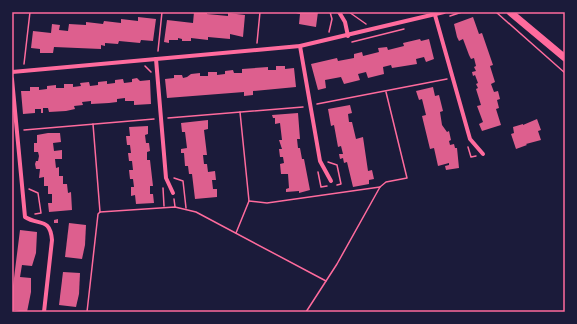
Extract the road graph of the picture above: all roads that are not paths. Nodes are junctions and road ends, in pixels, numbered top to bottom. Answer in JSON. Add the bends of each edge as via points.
{"nodes":[{"id":1,"x":339,"y":12,"type":"edge"},
{"id":2,"x":444,"y":12,"type":"edge"},
{"id":3,"x":510,"y":12,"type":"edge"},
{"id":4,"x":435,"y":15,"type":"junction"},
{"id":5,"x":348,"y":36,"type":"junction"},
{"id":6,"x":300,"y":46,"type":"junction"},
{"id":7,"x":565,"y":58,"type":"edge"},
{"id":8,"x":156,"y":59,"type":"junction"},
{"id":9,"x":12,"y":72,"type":"edge"},
{"id":10,"x":12,"y":79,"type":"edge"},
{"id":11,"x":483,"y":154,"type":"dead end"},
{"id":12,"x":331,"y":181,"type":"dead end"},
{"id":13,"x":173,"y":193,"type":"dead end"},
{"id":14,"x":44,"y":312,"type":"edge"}],
"edges":[{"from":1,"to":5,"type":"street","via":[[345,22]]},
{"from":2,"to":4,"type":"street"},
{"from":3,"to":7,"type":"street"},
{"from":4,"to":5,"type":"street"},
{"from":4,"to":11,"type":"street","via":[[470,139]]},
{"from":5,"to":6,"type":"street"},
{"from":6,"to":8,"type":"street"},
{"from":6,"to":12,"type":"street","via":[[320,161]]},
{"from":8,"to":9,"type":"street"},
{"from":8,"to":13,"type":"street","via":[[166,178]]},
{"from":10,"to":14,"type":"street","via":[[25,217],[48,226],[52,234]]}]}
